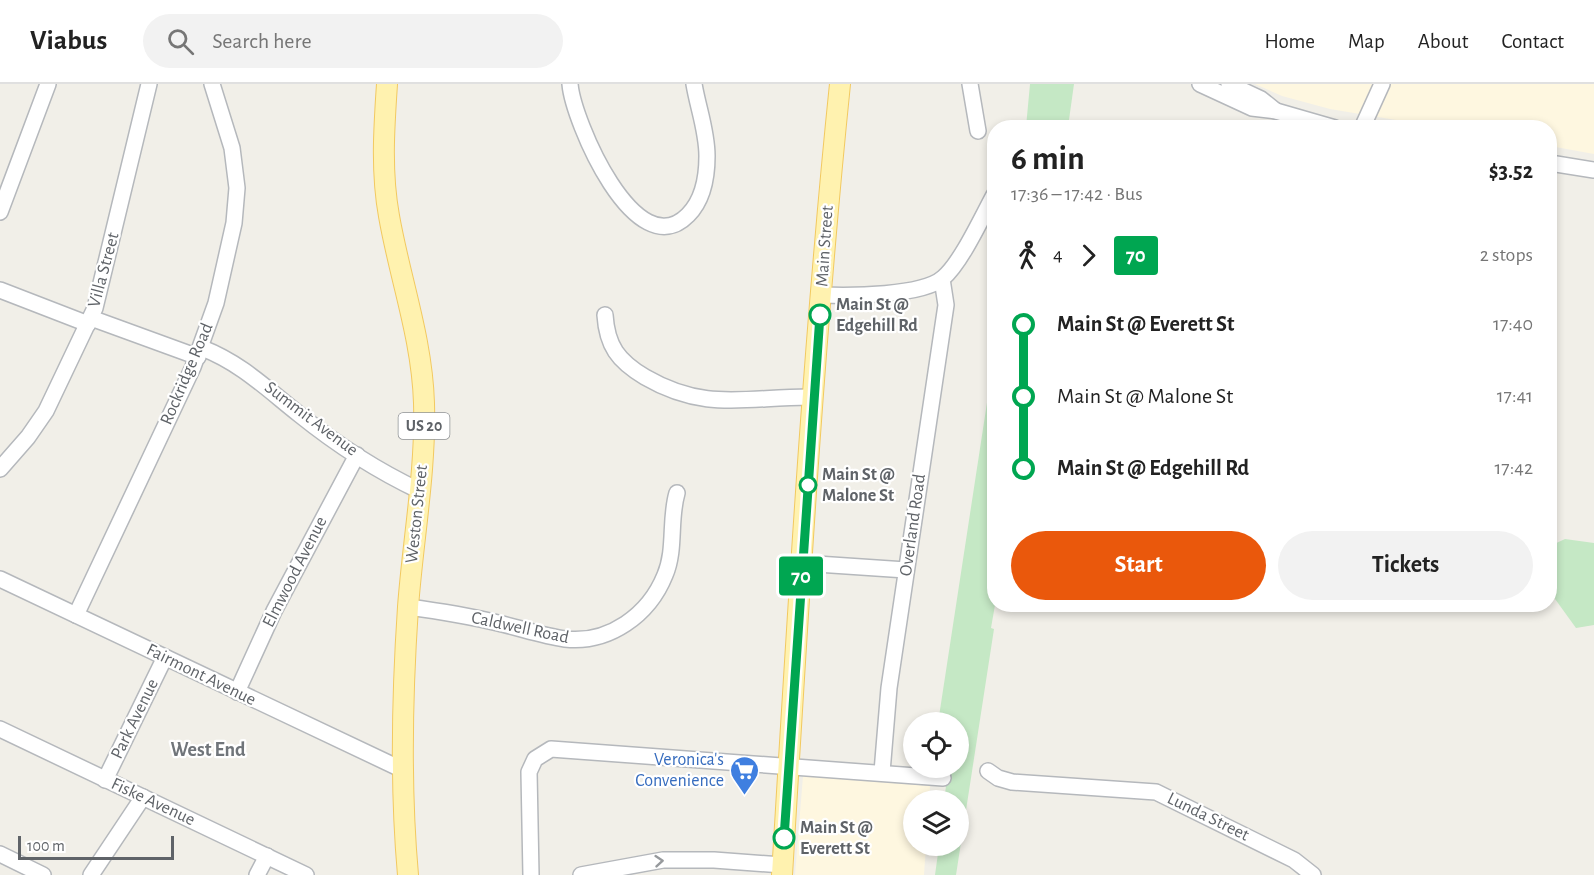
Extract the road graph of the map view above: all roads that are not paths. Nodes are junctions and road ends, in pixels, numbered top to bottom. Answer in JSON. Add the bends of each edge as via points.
{"nodes":[{"id":1,"x":48,"y":84,"type":"edge"},
{"id":2,"x":148,"y":84,"type":"edge"},
{"id":3,"x":212,"y":84,"type":"edge"},
{"id":4,"x":387,"y":84,"type":"edge"},
{"id":5,"x":570,"y":84,"type":"edge"},
{"id":6,"x":694,"y":84,"type":"edge"},
{"id":7,"x":840,"y":84,"type":"edge"},
{"id":8,"x":970,"y":84,"type":"edge"},
{"id":9,"x":1200,"y":84,"type":"edge"},
{"id":10,"x":1229,"y":84,"type":"edge"},
{"id":11,"x":1382,"y":84,"type":"edge"},
{"id":12,"x":1276,"y":111,"type":"junction"},
{"id":13,"x":1307,"y":120,"type":"edge"},
{"id":14,"x":1366,"y":120,"type":"edge"},
{"id":15,"x":978,"y":131,"type":"dead end"},
{"id":16,"x":1557,"y":164,"type":"edge"},
{"id":17,"x":1594,"y":170,"type":"edge"},
{"id":18,"x":987,"y":207,"type":"edge"},
{"id":19,"x":0,"y":213,"type":"edge"},
{"id":20,"x":942,"y":279,"type":"junction"},
{"id":21,"x":0,"y":290,"type":"edge"},
{"id":22,"x":822,"y":295,"type":"junction"},
{"id":23,"x":605,"y":315,"type":"dead end"},
{"id":24,"x":89,"y":321,"type":"junction"},
{"id":25,"x":200,"y":353,"type":"junction"},
{"id":26,"x":814,"y":397,"type":"junction"},
{"id":27,"x":357,"y":455,"type":"junction"},
{"id":28,"x":0,"y":469,"type":"edge"},
{"id":29,"x":420,"y":491,"type":"junction"},
{"id":30,"x":677,"y":493,"type":"dead end"},
{"id":31,"x":802,"y":563,"type":"junction"},
{"id":32,"x":906,"y":570,"type":"junction"},
{"id":33,"x":0,"y":579,"type":"edge"},
{"id":34,"x":408,"y":607,"type":"junction"},
{"id":35,"x":76,"y":615,"type":"junction"},
{"id":36,"x":165,"y":657,"type":"junction"},
{"id":37,"x":237,"y":692,"type":"junction"},
{"id":38,"x":0,"y":729,"type":"edge"},
{"id":39,"x":788,"y":765,"type":"junction"},
{"id":40,"x":403,"y":770,"type":"junction"},
{"id":41,"x":988,"y":771,"type":"dead end"},
{"id":42,"x":882,"y":772,"type":"junction"},
{"id":43,"x":903,"y":774,"type":"edge"},
{"id":44,"x":105,"y":780,"type":"junction"},
{"id":45,"x":144,"y":797,"type":"junction"},
{"id":46,"x":0,"y":854,"type":"edge"},
{"id":47,"x":267,"y":856,"type":"junction"},
{"id":48,"x":782,"y":870,"type":"edge"},
{"id":49,"x":43,"y":875,"type":"edge"},
{"id":50,"x":91,"y":875,"type":"edge"},
{"id":51,"x":257,"y":875,"type":"edge"},
{"id":52,"x":306,"y":875,"type":"edge"},
{"id":53,"x":408,"y":875,"type":"edge"},
{"id":54,"x":531,"y":875,"type":"edge"},
{"id":55,"x":581,"y":875,"type":"edge"},
{"id":56,"x":1313,"y":875,"type":"edge"}],
"edges":[{"from":1,"to":19,"type":"street"},
{"from":2,"to":24,"type":"street","name":"Villa Street","via":[[102,288]]},
{"from":3,"to":25,"type":"street","name":"Rockridge Road","via":[[232,148],[237,197],[219,291]]},
{"from":4,"to":29,"type":"main road","name":"Weston Street","number":"US 20","via":[[383,143],[387,201],[423,376]]},
{"from":5,"to":6,"type":"street","via":[[579,126],[597,165],[636,213],[663,225],[675,224],[690,213],[705,180],[706,143]]},
{"from":7,"to":22,"type":"main road","name":"Main Street"},
{"from":8,"to":15,"type":"street"},
{"from":9,"to":12,"type":"street","via":[[1252,108]]},
{"from":10,"to":12,"type":"street"},
{"from":11,"to":14,"type":"street"},
{"from":12,"to":13,"type":"street"},
{"from":16,"to":17,"type":"street"},
{"from":18,"to":20,"type":"street"},
{"from":20,"to":22,"type":"street","via":[[914,289]]},
{"from":20,"to":32,"type":"street","name":"Overland Road","via":[[946,305]]},
{"from":21,"to":24,"type":"street","name":"Summit Avenue"},
{"from":22,"to":26,"type":"main road","name":"Main Street"},
{"from":23,"to":26,"type":"street","via":[[608,340],[619,358],[670,390],[721,401]]},
{"from":24,"to":25,"type":"street","name":"Summit Avenue"},
{"from":24,"to":28,"type":"street","name":"Villa Street","via":[[46,411]]},
{"from":25,"to":27,"type":"street","name":"Summit Avenue","via":[[243,368]]},
{"from":25,"to":35,"type":"street","name":"Rockridge Road"},
{"from":26,"to":31,"type":"main road","name":"Main Street"},
{"from":27,"to":29,"type":"street","name":"Summit Avenue"},
{"from":27,"to":37,"type":"street","name":"Elmwood Avenue","via":[[274,611]]},
{"from":29,"to":34,"type":"main road","name":"Weston Street","number":"US 20"},
{"from":30,"to":34,"type":"street","name":"Caldwell Road","via":[[664,577],[639,613],[615,630],[587,639],[566,639]]},
{"from":31,"to":32,"type":"street"},
{"from":31,"to":39,"type":"main road","name":"Main Street"},
{"from":32,"to":42,"type":"street","name":"Overland Road","via":[[887,704]]},
{"from":33,"to":35,"type":"street","name":"Fairmont Avenue"},
{"from":34,"to":40,"type":"main road","name":"Weston Street","number":"US 20"},
{"from":35,"to":36,"type":"street","name":"Fairmont Avenue"},
{"from":36,"to":37,"type":"street","name":"Fairmont Avenue"},
{"from":36,"to":44,"type":"street","name":"Park Avenue"},
{"from":37,"to":40,"type":"street","name":"Fairmont Avenue"},
{"from":38,"to":44,"type":"street","name":"Fiske Avenue"},
{"from":39,"to":42,"type":"street"},
{"from":39,"to":48,"type":"main road","name":"Main Street"},
{"from":39,"to":54,"type":"street","via":[[547,750],[535,759],[529,772]]},
{"from":40,"to":53,"type":"main road","name":"Weston Street","number":"US 20"},
{"from":41,"to":56,"type":"street","name":"Lunda Street","via":[[1012,782],[1156,792],[1294,860]]},
{"from":42,"to":43,"type":"street"},
{"from":44,"to":45,"type":"street","name":"Fiske Avenue"},
{"from":45,"to":47,"type":"street","name":"Fiske Avenue"},
{"from":45,"to":50,"type":"street"},
{"from":46,"to":49,"type":"street"},
{"from":47,"to":51,"type":"street"},
{"from":47,"to":52,"type":"street","name":"Fiske Avenue"},
{"from":55,"to":48,"type":"street","one_way":true,"via":[[643,862],[675,860]]}]}
